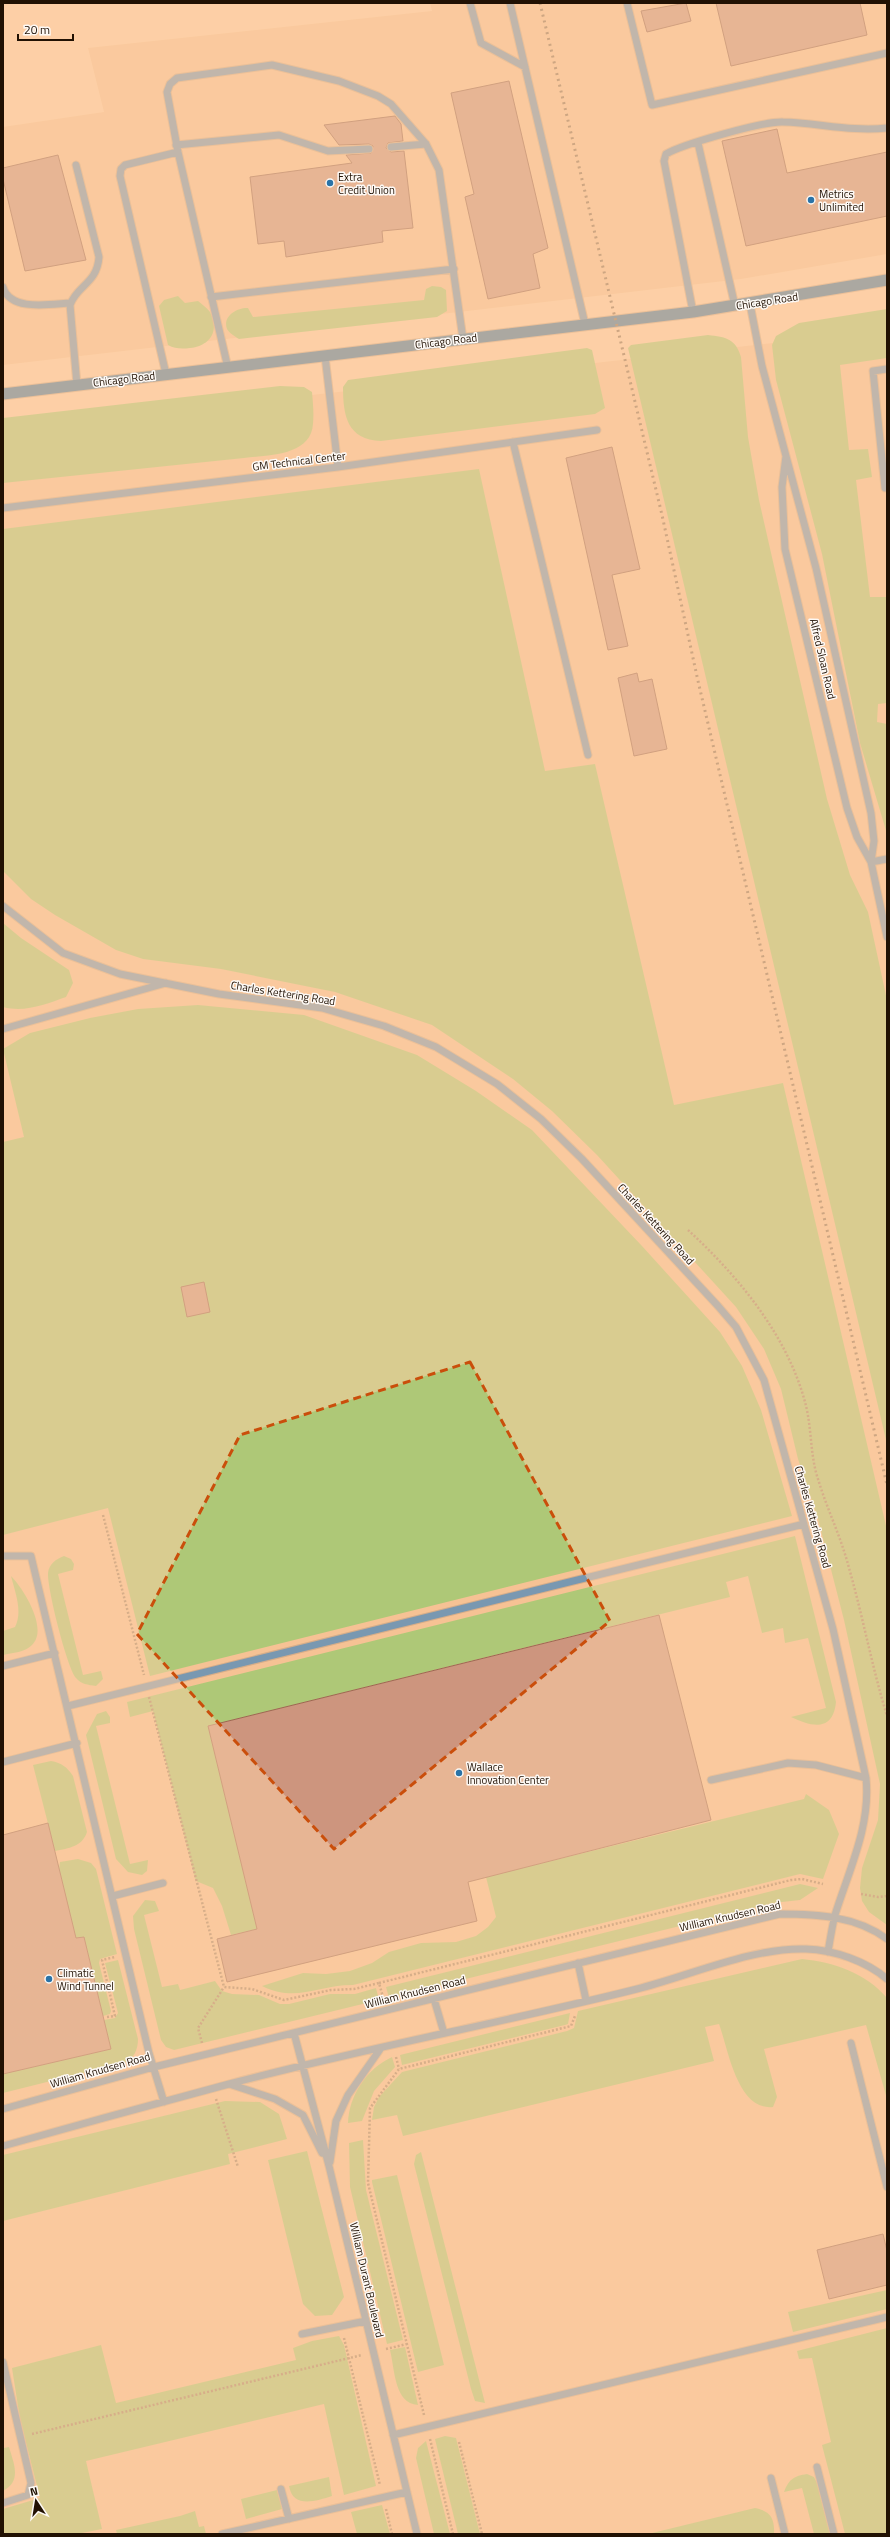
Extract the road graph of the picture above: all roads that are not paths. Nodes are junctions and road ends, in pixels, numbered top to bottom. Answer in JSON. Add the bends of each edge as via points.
{"nodes":[{"id":1,"x":470,"y":3,"type":"edge"},
{"id":2,"x":510,"y":3,"type":"edge"},
{"id":3,"x":627,"y":3,"type":"edge"},
{"id":4,"x":887,"y":53,"type":"edge"},
{"id":5,"x":525,"y":67,"type":"junction"},
{"id":6,"x":887,"y":128,"type":"edge"},
{"id":7,"x":698,"y":143,"type":"junction"},
{"id":8,"x":426,"y":144,"type":"junction"},
{"id":9,"x":391,"y":147,"type":"dead end"},
{"id":10,"x":177,"y":148,"type":"junction"},
{"id":11,"x":369,"y":149,"type":"dead end"},
{"id":12,"x":76,"y":165,"type":"dead end"},
{"id":13,"x":454,"y":269,"type":"junction"},
{"id":14,"x":887,"y":280,"type":"edge"},
{"id":15,"x":3,"y":287,"type":"edge"},
{"id":16,"x":211,"y":297,"type":"junction"},
{"id":17,"x":70,"y":303,"type":"junction"},
{"id":18,"x":750,"y":304,"type":"junction"},
{"id":19,"x":735,"y":306,"type":"junction"},
{"id":20,"x":693,"y":312,"type":"junction"},
{"id":21,"x":585,"y":324,"type":"junction"},
{"id":22,"x":463,"y":339,"type":"junction"},
{"id":23,"x":324,"y":356,"type":"junction"},
{"id":24,"x":228,"y":368,"type":"junction"},
{"id":25,"x":887,"y":369,"type":"edge"},
{"id":26,"x":166,"y":374,"type":"junction"},
{"id":27,"x":78,"y":385,"type":"junction"},
{"id":28,"x":3,"y":394,"type":"edge"},
{"id":29,"x":597,"y":430,"type":"dead end"},
{"id":30,"x":513,"y":442,"type":"junction"},
{"id":31,"x":786,"y":456,"type":"junction"},
{"id":32,"x":338,"y":467,"type":"junction"},
{"id":33,"x":885,"y":488,"type":"dead end"},
{"id":34,"x":3,"y":508,"type":"edge"},
{"id":35,"x":588,"y":755,"type":"dead end"},
{"id":36,"x":887,"y":859,"type":"edge"},
{"id":37,"x":871,"y":862,"type":"junction"},
{"id":38,"x":3,"y":906,"type":"edge"},
{"id":39,"x":887,"y":937,"type":"edge"},
{"id":40,"x":168,"y":982,"type":"junction"},
{"id":41,"x":3,"y":1029,"type":"edge"},
{"id":42,"x":804,"y":1524,"type":"junction"},
{"id":43,"x":3,"y":1556,"type":"edge"},
{"id":44,"x":55,"y":1653,"type":"junction"},
{"id":45,"x":3,"y":1666,"type":"edge"},
{"id":46,"x":68,"y":1706,"type":"junction"},
{"id":47,"x":77,"y":1743,"type":"junction"},
{"id":48,"x":3,"y":1762,"type":"edge"},
{"id":49,"x":866,"y":1778,"type":"junction"},
{"id":50,"x":711,"y":1780,"type":"dead end"},
{"id":51,"x":163,"y":1883,"type":"dead end"},
{"id":52,"x":113,"y":1896,"type":"junction"},
{"id":53,"x":835,"y":1917,"type":"junction"},
{"id":54,"x":887,"y":1939,"type":"edge"},
{"id":55,"x":828,"y":1952,"type":"junction"},
{"id":56,"x":578,"y":1963,"type":"junction"},
{"id":57,"x":887,"y":1979,"type":"edge"},
{"id":58,"x":434,"y":1999,"type":"junction"},
{"id":59,"x":586,"y":2000,"type":"junction"},
{"id":60,"x":294,"y":2033,"type":"junction"},
{"id":61,"x":444,"y":2033,"type":"junction"},
{"id":62,"x":851,"y":2042,"type":"dead end"},
{"id":63,"x":381,"y":2048,"type":"junction"},
{"id":64,"x":154,"y":2066,"type":"junction"},
{"id":65,"x":304,"y":2066,"type":"junction"},
{"id":66,"x":229,"y":2084,"type":"junction"},
{"id":67,"x":164,"y":2102,"type":"junction"},
{"id":68,"x":3,"y":2109,"type":"edge"},
{"id":69,"x":3,"y":2146,"type":"edge"},
{"id":70,"x":329,"y":2166,"type":"junction"},
{"id":71,"x":887,"y":2187,"type":"edge"},
{"id":72,"x":887,"y":2317,"type":"edge"},
{"id":73,"x":366,"y":2321,"type":"junction"},
{"id":74,"x":302,"y":2334,"type":"dead end"},
{"id":75,"x":3,"y":2362,"type":"edge"},
{"id":76,"x":393,"y":2435,"type":"junction"},
{"id":77,"x":817,"y":2467,"type":"dead end"},
{"id":78,"x":771,"y":2478,"type":"dead end"},
{"id":79,"x":282,"y":2489,"type":"dead end"},
{"id":80,"x":407,"y":2492,"type":"junction"},
{"id":81,"x":3,"y":2503,"type":"edge"},
{"id":82,"x":289,"y":2519,"type":"junction"},
{"id":83,"x":222,"y":2534,"type":"edge"},
{"id":84,"x":417,"y":2534,"type":"edge"},
{"id":85,"x":785,"y":2534,"type":"edge"},
{"id":86,"x":834,"y":2534,"type":"edge"}],
"edges":[{"from":1,"to":5,"type":"lane","via":[[480,43]]},
{"from":2,"to":5,"type":"lane"},
{"from":3,"to":4,"type":"lane","via":[[652,106]]},
{"from":5,"to":21,"type":"lane"},
{"from":6,"to":7,"type":"lane","via":[[863,129],[782,122],[762,124]]},
{"from":7,"to":19,"type":"lane"},
{"from":7,"to":20,"type":"lane","via":[[666,154],[664,161]]},
{"from":8,"to":9,"type":"lane"},
{"from":8,"to":10,"type":"lane","via":[[385,99],[339,81],[272,65],[177,78],[170,84],[168,103]]},
{"from":8,"to":13,"type":"lane","via":[[439,170]]},
{"from":10,"to":11,"type":"lane","via":[[279,135],[328,151]]},
{"from":10,"to":16,"type":"lane"},
{"from":10,"to":26,"type":"lane","via":[[125,165],[120,176]]},
{"from":12,"to":17,"type":"lane","via":[[99,257],[98,268],[92,280],[74,295]]},
{"from":13,"to":16,"type":"lane"},
{"from":13,"to":22,"type":"lane"},
{"from":14,"to":18,"type":"main road","name":"Chicago Road"},
{"from":15,"to":17,"type":"lane","via":[[5,294],[14,301],[34,305]]},
{"from":16,"to":24,"type":"lane"},
{"from":17,"to":27,"type":"lane"},
{"from":18,"to":19,"type":"main road","name":"Chicago Road"},
{"from":18,"to":31,"type":"lane","name":"Alfred Sloan Road","via":[[762,366]]},
{"from":19,"to":20,"type":"main road","name":"Chicago Road"},
{"from":20,"to":21,"type":"main road","name":"Chicago Road"},
{"from":21,"to":22,"type":"main road","name":"Chicago Road"},
{"from":22,"to":23,"type":"main road","name":"Chicago Road"},
{"from":23,"to":24,"type":"main road","name":"Chicago Road"},
{"from":23,"to":32,"type":"lane"},
{"from":24,"to":26,"type":"main road","name":"Chicago Road"},
{"from":25,"to":33,"type":"lane","via":[[873,371]]},
{"from":26,"to":27,"type":"main road","name":"Chicago Road"},
{"from":27,"to":28,"type":"main road","name":"Chicago Road"},
{"from":29,"to":30,"type":"lane","name":"GM Technical Center"},
{"from":30,"to":32,"type":"lane","name":"GM Technical Center"},
{"from":30,"to":35,"type":"lane"},
{"from":31,"to":37,"type":"lane","name":"Alfred Sloan Road","via":[[816,568],[871,813],[874,841]]},
{"from":31,"to":37,"type":"lane","name":"Alfred Sloan Road","via":[[782,487],[785,550],[847,808],[857,837]]},
{"from":32,"to":34,"type":"lane","name":"GM Technical Center"},
{"from":36,"to":37,"type":"lane"},
{"from":37,"to":39,"type":"lane","name":"Alfred Sloan Road"},
{"from":38,"to":40,"type":"lane","name":"Charles Kettering Road","via":[[63,952],[120,974]]},
{"from":40,"to":41,"type":"lane"},
{"from":40,"to":42,"type":"lane","name":"Charles Kettering Road","via":[[219,994],[322,1008],[384,1026],[442,1051],[497,1084],[542,1119],[736,1327],[764,1380]]},
{"from":42,"to":46,"type":"lane"},
{"from":42,"to":49,"type":"lane","name":"Charles Kettering Road","via":[[833,1630]]},
{"from":43,"to":44,"type":"lane","via":[[31,1556]]},
{"from":44,"to":45,"type":"lane"},
{"from":44,"to":46,"type":"lane"},
{"from":46,"to":47,"type":"lane"},
{"from":47,"to":48,"type":"lane"},
{"from":47,"to":52,"type":"lane"},
{"from":49,"to":50,"type":"lane","via":[[816,1765],[788,1763]]},
{"from":49,"to":53,"type":"lane","name":"Charles Kettering Road","via":[[866,1816]]},
{"from":51,"to":52,"type":"lane"},
{"from":52,"to":64,"type":"lane"},
{"from":53,"to":54,"type":"lane","via":[[876,1931]]},
{"from":53,"to":55,"type":"lane","name":"Charles Kettering Road"},
{"from":53,"to":56,"type":"lane","name":"William Knudsen Road","via":[[780,1914]]},
{"from":55,"to":57,"type":"lane","via":[[850,1958]]},
{"from":55,"to":59,"type":"lane","via":[[785,1950]]},
{"from":56,"to":58,"type":"lane","name":"William Knudsen Road"},
{"from":56,"to":59,"type":"lane"},
{"from":58,"to":60,"type":"lane","name":"William Knudsen Road"},
{"from":58,"to":61,"type":"lane"},
{"from":59,"to":61,"type":"lane"},
{"from":60,"to":64,"type":"lane","name":"William Knudsen Road"},
{"from":60,"to":65,"type":"lane","name":"William Durant Boulevard"},
{"from":61,"to":63,"type":"lane"},
{"from":62,"to":71,"type":"lane"},
{"from":63,"to":65,"type":"lane"},
{"from":63,"to":70,"type":"lane","via":[[348,2095],[336,2121]]},
{"from":64,"to":67,"type":"lane"},
{"from":64,"to":68,"type":"lane","name":"William Knudsen Road"},
{"from":65,"to":66,"type":"lane"},
{"from":65,"to":70,"type":"lane","name":"William Durant Boulevard"},
{"from":66,"to":67,"type":"lane"},
{"from":66,"to":70,"type":"lane","via":[[275,2099],[303,2115]]},
{"from":67,"to":69,"type":"lane"},
{"from":70,"to":73,"type":"lane","name":"William Durant Boulevard"},
{"from":72,"to":76,"type":"lane"},
{"from":73,"to":74,"type":"lane"},
{"from":73,"to":76,"type":"lane","name":"William Durant Boulevard"},
{"from":75,"to":81,"type":"lane","via":[[31,2483],[28,2495]]},
{"from":76,"to":80,"type":"lane","name":"William Durant Boulevard"},
{"from":77,"to":86,"type":"lane"},
{"from":78,"to":85,"type":"lane"},
{"from":79,"to":82,"type":"lane"},
{"from":80,"to":82,"type":"lane"},
{"from":80,"to":84,"type":"lane","name":"William Durant Boulevard"},
{"from":82,"to":83,"type":"lane"}]}
